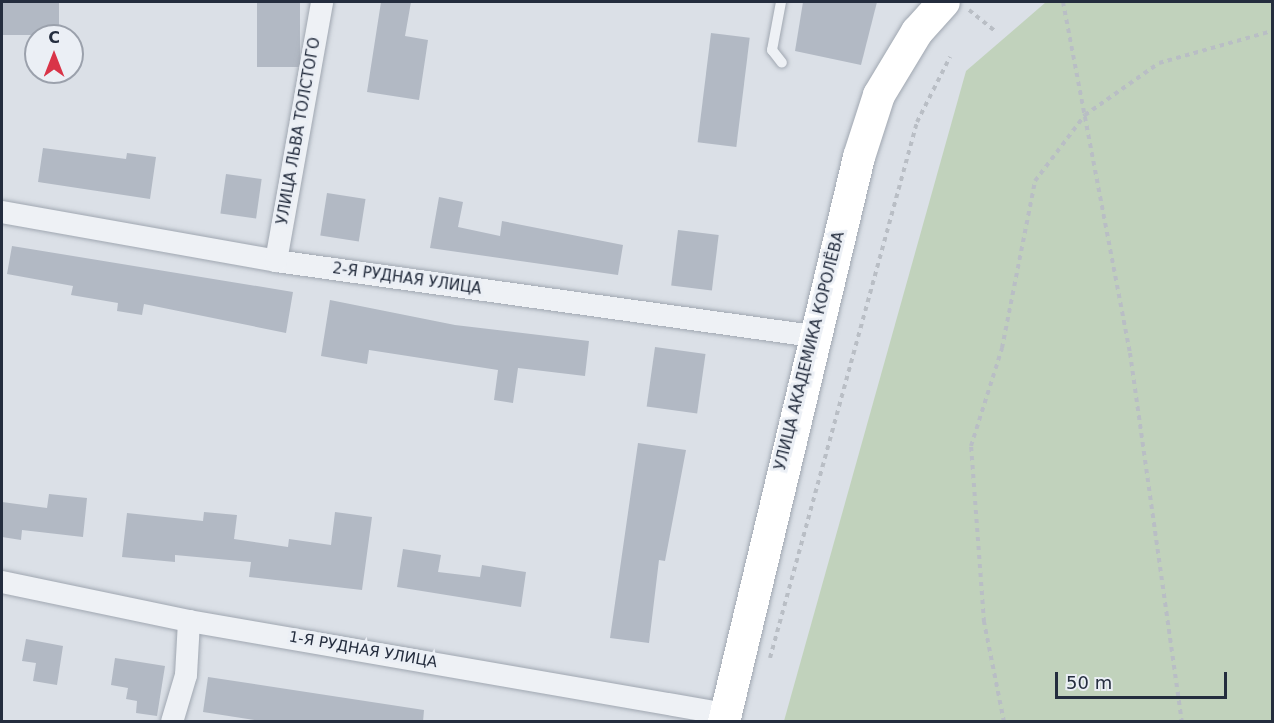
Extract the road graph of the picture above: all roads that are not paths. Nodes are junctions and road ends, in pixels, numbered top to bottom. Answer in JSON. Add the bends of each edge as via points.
{"nodes":[{"id":1,"x":322,"y":2,"type":"edge"},
{"id":2,"x":781,"y":2,"type":"edge"},
{"id":3,"x":954,"y":3,"type":"edge"},
{"id":4,"x":783,"y":63,"type":"dead end"},
{"id":5,"x":2,"y":212,"type":"edge"},
{"id":6,"x":276,"y":261,"type":"junction"},
{"id":7,"x":813,"y":336,"type":"junction"},
{"id":8,"x":2,"y":582,"type":"edge"},
{"id":9,"x":189,"y":621,"type":"junction"},
{"id":10,"x":725,"y":718,"type":"edge"},
{"id":11,"x":172,"y":722,"type":"edge"}],
"edges":[{"from":1,"to":6,"type":"street","name":"УЛИЦА ЛЬВА ТОЛСТОГО"},
{"from":2,"to":4,"type":"lane","via":[[772,50]]},
{"from":3,"to":7,"type":"street","name":"УЛИЦА АКАДЕМИКА КОРОЛЁВА","via":[[918,32],[879,95]]},
{"from":5,"to":6,"type":"street","name":"2-Я РУДНАЯ УЛИЦА"},
{"from":6,"to":7,"type":"street","name":"2-Я РУДНАЯ УЛИЦА"},
{"from":7,"to":10,"type":"street","name":"УЛИЦА АКАДЕМИКА КОРОЛЁВА"},
{"from":8,"to":9,"type":"street","name":"1-Я РУДНАЯ УЛИЦА"},
{"from":9,"to":10,"type":"street","name":"1-Я РУДНАЯ УЛИЦА"},
{"from":9,"to":11,"type":"street","via":[[186,675]]}]}
